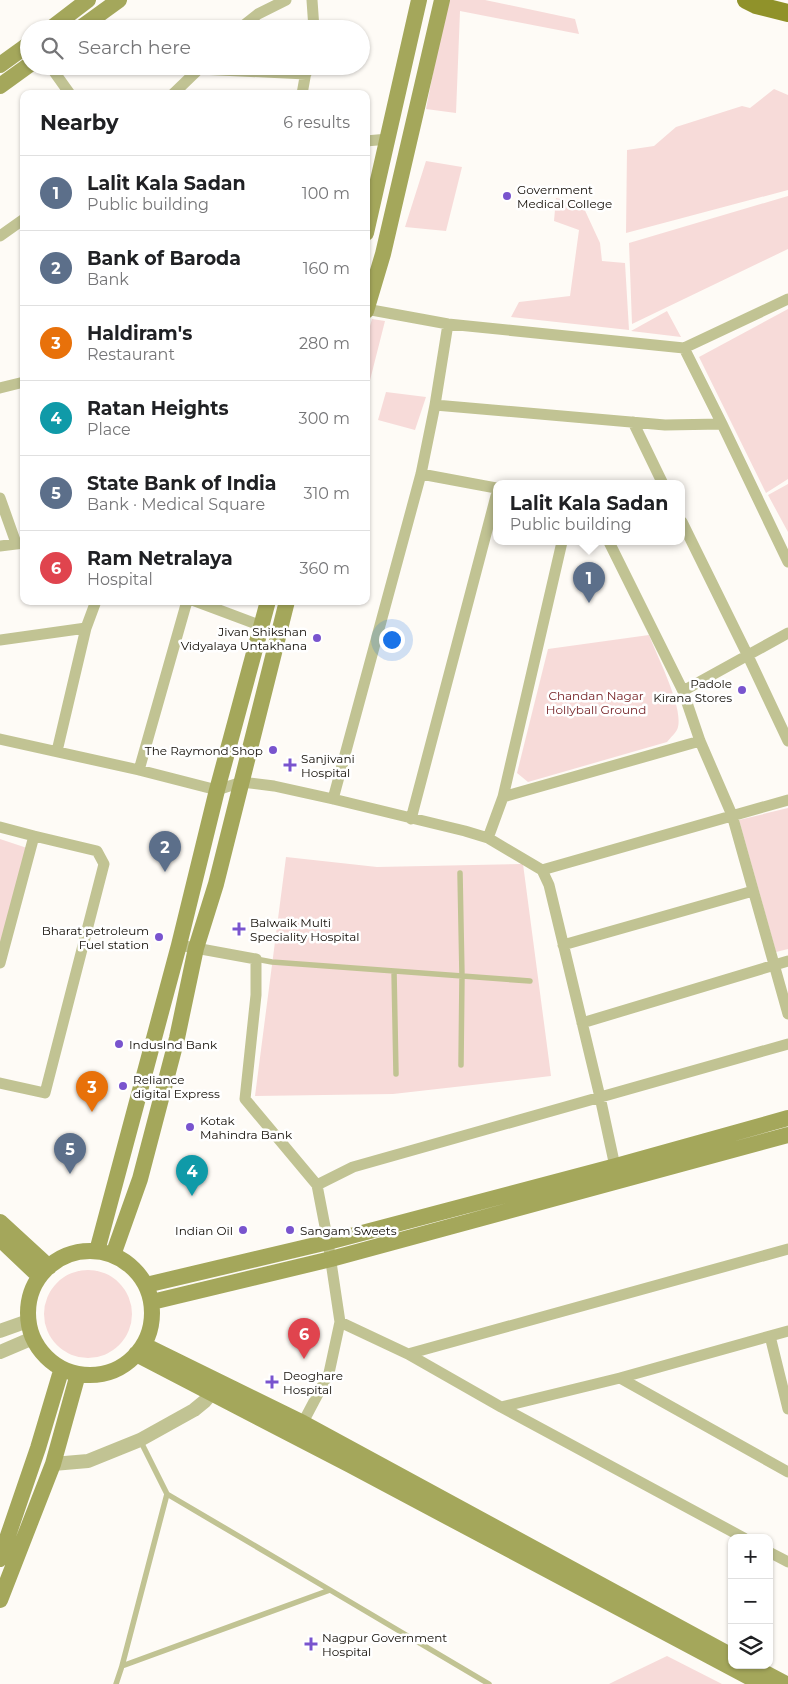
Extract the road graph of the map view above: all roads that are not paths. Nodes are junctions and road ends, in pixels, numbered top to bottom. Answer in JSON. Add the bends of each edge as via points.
{"nodes":[{"id":1,"x":88,"y":0,"type":"edge"},
{"id":2,"x":118,"y":0,"type":"edge"},
{"id":3,"x":286,"y":0,"type":"edge"},
{"id":4,"x":312,"y":0,"type":"edge"},
{"id":5,"x":419,"y":0,"type":"edge"},
{"id":6,"x":442,"y":0,"type":"edge"},
{"id":7,"x":746,"y":0,"type":"edge"},
{"id":8,"x":788,"y":13,"type":"edge"},
{"id":9,"x":62,"y":20,"type":"edge"},
{"id":10,"x":91,"y":20,"type":"edge"},
{"id":11,"x":251,"y":20,"type":"edge"},
{"id":12,"x":313,"y":20,"type":"edge"},
{"id":13,"x":20,"y":51,"type":"edge"},
{"id":14,"x":0,"y":65,"type":"edge"},
{"id":15,"x":20,"y":72,"type":"edge"},
{"id":16,"x":56,"y":75,"type":"edge"},
{"id":17,"x":194,"y":75,"type":"edge"},
{"id":18,"x":305,"y":75,"type":"edge"},
{"id":19,"x":0,"y":86,"type":"edge"},
{"id":20,"x":67,"y":90,"type":"edge"},
{"id":21,"x":178,"y":90,"type":"edge"},
{"id":22,"x":303,"y":90,"type":"edge"},
{"id":23,"x":388,"y":138,"type":"junction"},
{"id":24,"x":370,"y":140,"type":"edge"},
{"id":25,"x":370,"y":216,"type":"edge"},
{"id":26,"x":20,"y":222,"type":"edge"},
{"id":27,"x":0,"y":236,"type":"edge"},
{"id":28,"x":370,"y":297,"type":"edge"},
{"id":29,"x":788,"y":299,"type":"edge"},
{"id":30,"x":370,"y":311,"type":"edge"},
{"id":31,"x":448,"y":324,"type":"junction"},
{"id":32,"x":684,"y":348,"type":"junction"},
{"id":33,"x":20,"y":385,"type":"edge"},
{"id":34,"x":0,"y":388,"type":"edge"},
{"id":35,"x":435,"y":404,"type":"junction"},
{"id":36,"x":633,"y":422,"type":"junction"},
{"id":37,"x":722,"y":424,"type":"junction"},
{"id":38,"x":421,"y":474,"type":"junction"},
{"id":39,"x":661,"y":480,"type":"edge"},
{"id":40,"x":493,"y":487,"type":"edge"},
{"id":41,"x":0,"y":498,"type":"edge"},
{"id":42,"x":493,"y":507,"type":"edge"},
{"id":43,"x":685,"y":528,"type":"edge"},
{"id":44,"x":783,"y":541,"type":"edge"},
{"id":45,"x":20,"y":543,"type":"edge"},
{"id":46,"x":561,"y":545,"type":"edge"},
{"id":47,"x":611,"y":545,"type":"edge"},
{"id":48,"x":0,"y":546,"type":"edge"},
{"id":49,"x":788,"y":562,"type":"edge"},
{"id":50,"x":95,"y":605,"type":"edge"},
{"id":51,"x":186,"y":605,"type":"edge"},
{"id":52,"x":206,"y":605,"type":"edge"},
{"id":53,"x":267,"y":605,"type":"edge"},
{"id":54,"x":286,"y":605,"type":"edge"},
{"id":55,"x":262,"y":626,"type":"junction"},
{"id":56,"x":86,"y":628,"type":"junction"},
{"id":57,"x":788,"y":633,"type":"edge"},
{"id":58,"x":0,"y":640,"type":"edge"},
{"id":59,"x":748,"y":656,"type":"junction"},
{"id":60,"x":683,"y":691,"type":"junction"},
{"id":61,"x":0,"y":739,"type":"edge"},
{"id":62,"x":700,"y":741,"type":"junction"},
{"id":63,"x":788,"y":741,"type":"edge"},
{"id":64,"x":56,"y":750,"type":"junction"},
{"id":65,"x":139,"y":770,"type":"junction"},
{"id":66,"x":242,"y":782,"type":"junction"},
{"id":67,"x":217,"y":790,"type":"junction"},
{"id":68,"x":503,"y":797,"type":"junction"},
{"id":69,"x":333,"y":799,"type":"junction"},
{"id":70,"x":788,"y":800,"type":"edge"},
{"id":71,"x":732,"y":816,"type":"junction"},
{"id":72,"x":411,"y":819,"type":"junction"},
{"id":73,"x":0,"y":827,"type":"edge"},
{"id":74,"x":34,"y":836,"type":"junction"},
{"id":75,"x":488,"y":838,"type":"junction"},
{"id":76,"x":542,"y":870,"type":"junction"},
{"id":77,"x":460,"y":873,"type":"dead end"},
{"id":78,"x":753,"y":891,"type":"junction"},
{"id":79,"x":179,"y":945,"type":"junction"},
{"id":80,"x":563,"y":945,"type":"junction"},
{"id":81,"x":196,"y":948,"type":"junction"},
{"id":82,"x":256,"y":959,"type":"junction"},
{"id":83,"x":788,"y":961,"type":"edge"},
{"id":84,"x":0,"y":963,"type":"edge"},
{"id":85,"x":773,"y":965,"type":"junction"},
{"id":86,"x":394,"y":971,"type":"junction"},
{"id":87,"x":462,"y":976,"type":"junction"},
{"id":88,"x":530,"y":981,"type":"dead end"},
{"id":89,"x":788,"y":1014,"type":"edge"},
{"id":90,"x":582,"y":1023,"type":"junction"},
{"id":91,"x":788,"y":1044,"type":"edge"},
{"id":92,"x":461,"y":1065,"type":"dead end"},
{"id":93,"x":396,"y":1074,"type":"dead end"},
{"id":94,"x":0,"y":1083,"type":"edge"},
{"id":95,"x":600,"y":1097,"type":"junction"},
{"id":96,"x":788,"y":1118,"type":"edge"},
{"id":97,"x":788,"y":1135,"type":"edge"},
{"id":98,"x":616,"y":1173,"type":"junction"},
{"id":99,"x":317,"y":1185,"type":"junction"},
{"id":100,"x":0,"y":1222,"type":"edge"},
{"id":101,"x":0,"y":1239,"type":"edge"},
{"id":102,"x":328,"y":1242,"type":"junction"},
{"id":103,"x":788,"y":1248,"type":"edge"},
{"id":104,"x":97,"y":1250,"type":"junction"},
{"id":105,"x":113,"y":1254,"type":"junction"},
{"id":106,"x":331,"y":1259,"type":"junction"},
{"id":107,"x":44,"y":1272,"type":"junction"},
{"id":108,"x":146,"y":1285,"type":"junction"},
{"id":109,"x":152,"y":1302,"type":"junction"},
{"id":110,"x":28,"y":1321,"type":"junction"},
{"id":111,"x":340,"y":1322,"type":"junction"},
{"id":112,"x":0,"y":1331,"type":"edge"},
{"id":113,"x":788,"y":1331,"type":"edge"},
{"id":114,"x":770,"y":1336,"type":"junction"},
{"id":115,"x":32,"y":1338,"type":"junction"},
{"id":116,"x":140,"y":1349,"type":"junction"},
{"id":117,"x":0,"y":1352,"type":"edge"},
{"id":118,"x":408,"y":1354,"type":"junction"},
{"id":119,"x":62,"y":1371,"type":"junction"},
{"id":120,"x":78,"y":1374,"type":"junction"},
{"id":121,"x":620,"y":1378,"type":"junction"},
{"id":122,"x":217,"y":1388,"type":"junction"},
{"id":123,"x":500,"y":1407,"type":"junction"},
{"id":124,"x":788,"y":1409,"type":"edge"},
{"id":125,"x":299,"y":1429,"type":"junction"},
{"id":126,"x":140,"y":1440,"type":"junction"},
{"id":127,"x":53,"y":1464,"type":"junction"},
{"id":128,"x":788,"y":1472,"type":"edge"},
{"id":129,"x":167,"y":1494,"type":"junction"},
{"id":130,"x":737,"y":1534,"type":"edge"},
{"id":131,"x":773,"y":1554,"type":"edge"},
{"id":132,"x":0,"y":1559,"type":"edge"},
{"id":133,"x":788,"y":1562,"type":"edge"},
{"id":134,"x":330,"y":1590,"type":"junction"},
{"id":135,"x":0,"y":1600,"type":"edge"},
{"id":136,"x":728,"y":1654,"type":"edge"},
{"id":137,"x":122,"y":1666,"type":"junction"},
{"id":138,"x":758,"y":1669,"type":"edge"},
{"id":139,"x":116,"y":1684,"type":"edge"},
{"id":140,"x":489,"y":1684,"type":"edge"},
{"id":141,"x":762,"y":1684,"type":"edge"},
{"id":142,"x":786,"y":1684,"type":"edge"}],
"edges":[{"from":1,"to":9,"type":"main road"},
{"from":2,"to":10,"type":"main road"},
{"from":3,"to":11,"type":"street"},
{"from":4,"to":12,"type":"street"},
{"from":5,"to":23,"type":"main road"},
{"from":6,"to":28,"type":"main road","via":[[383,254]]},
{"from":7,"to":8,"type":"main road"},
{"from":13,"to":14,"type":"main road"},
{"from":15,"to":19,"type":"main road"},
{"from":16,"to":20,"type":"street"},
{"from":17,"to":21,"type":"street"},
{"from":18,"to":22,"type":"street"},
{"from":23,"to":24,"type":"street"},
{"from":23,"to":25,"type":"main road"},
{"from":26,"to":27,"type":"street"},
{"from":29,"to":32,"type":"street"},
{"from":30,"to":31,"type":"street"},
{"from":31,"to":32,"type":"street"},
{"from":31,"to":35,"type":"street"},
{"from":32,"to":37,"type":"street"},
{"from":33,"to":34,"type":"street"},
{"from":35,"to":36,"type":"street"},
{"from":35,"to":38,"type":"street"},
{"from":36,"to":37,"type":"street"},
{"from":36,"to":39,"type":"street"},
{"from":37,"to":44,"type":"street"},
{"from":38,"to":40,"type":"street"},
{"from":38,"to":69,"type":"street"},
{"from":41,"to":45,"type":"street"},
{"from":42,"to":72,"type":"street"},
{"from":43,"to":59,"type":"street"},
{"from":44,"to":49,"type":"street"},
{"from":45,"to":48,"type":"street"},
{"from":46,"to":68,"type":"street"},
{"from":47,"to":60,"type":"street"},
{"from":50,"to":56,"type":"street"},
{"from":51,"to":65,"type":"street"},
{"from":52,"to":55,"type":"street"},
{"from":53,"to":55,"type":"main road"},
{"from":54,"to":66,"type":"main road"},
{"from":55,"to":67,"type":"main road"},
{"from":56,"to":58,"type":"street"},
{"from":56,"to":64,"type":"street"},
{"from":57,"to":59,"type":"street"},
{"from":59,"to":60,"type":"street"},
{"from":59,"to":63,"type":"street"},
{"from":60,"to":62,"type":"street"},
{"from":61,"to":64,"type":"street"},
{"from":62,"to":68,"type":"street"},
{"from":62,"to":71,"type":"street"},
{"from":64,"to":65,"type":"street"},
{"from":65,"to":67,"type":"street"},
{"from":66,"to":67,"type":"street"},
{"from":66,"to":69,"type":"street"},
{"from":66,"to":81,"type":"main road"},
{"from":67,"to":79,"type":"main road"},
{"from":68,"to":75,"type":"street"},
{"from":69,"to":72,"type":"street"},
{"from":70,"to":71,"type":"street"},
{"from":71,"to":76,"type":"street"},
{"from":71,"to":78,"type":"street"},
{"from":72,"to":75,"type":"street"},
{"from":73,"to":74,"type":"street"},
{"from":74,"to":84,"type":"street"},
{"from":74,"to":94,"type":"street","via":[[97,852],[104,864],[45,1093]]},
{"from":75,"to":76,"type":"street"},
{"from":76,"to":80,"type":"street","via":[[549,884]]},
{"from":77,"to":87,"type":"lane"},
{"from":78,"to":80,"type":"street"},
{"from":78,"to":85,"type":"street"},
{"from":79,"to":81,"type":"street"},
{"from":79,"to":104,"type":"main road"},
{"from":80,"to":90,"type":"street"},
{"from":81,"to":82,"type":"street"},
{"from":81,"to":105,"type":"main road","via":[[177,1038],[140,1179]]},
{"from":82,"to":86,"type":"lane"},
{"from":82,"to":99,"type":"street","via":[[256,995],[245,1100]]},
{"from":83,"to":85,"type":"street"},
{"from":85,"to":89,"type":"street"},
{"from":85,"to":90,"type":"street"},
{"from":86,"to":87,"type":"lane"},
{"from":86,"to":93,"type":"lane"},
{"from":87,"to":88,"type":"lane"},
{"from":87,"to":92,"type":"lane"},
{"from":90,"to":95,"type":"street"},
{"from":91,"to":95,"type":"street"},
{"from":95,"to":98,"type":"street"},
{"from":95,"to":99,"type":"street","via":[[353,1167]]},
{"from":96,"to":98,"type":"main road"},
{"from":97,"to":98,"type":"main road"},
{"from":98,"to":102,"type":"main road"},
{"from":98,"to":106,"type":"main road"},
{"from":99,"to":102,"type":"street"},
{"from":100,"to":107,"type":"main road"},
{"from":101,"to":107,"type":"main road"},
{"from":102,"to":106,"type":"street"},
{"from":102,"to":108,"type":"main road"},
{"from":103,"to":118,"type":"street"},
{"from":104,"to":105,"type":"main road"},
{"from":104,"to":107,"type":"main road","via":[[78,1251],[56,1260]]},
{"from":105,"to":108,"type":"main road","via":[[132,1266]]},
{"from":106,"to":109,"type":"main road"},
{"from":106,"to":111,"type":"street"},
{"from":107,"to":110,"type":"main road","via":[[28,1300]]},
{"from":108,"to":109,"type":"main road"},
{"from":109,"to":116,"type":"main road","via":[[152,1323]]},
{"from":110,"to":112,"type":"street"},
{"from":110,"to":115,"type":"main road"},
{"from":111,"to":118,"type":"street"},
{"from":111,"to":125,"type":"street","via":[[330,1373]]},
{"from":113,"to":114,"type":"street"},
{"from":114,"to":121,"type":"street"},
{"from":114,"to":124,"type":"street"},
{"from":115,"to":117,"type":"street"},
{"from":115,"to":119,"type":"main road","via":[[47,1360]]},
{"from":116,"to":120,"type":"main road","via":[[130,1362],[112,1372],[90,1376]]},
{"from":116,"to":122,"type":"main road"},
{"from":118,"to":123,"type":"street"},
{"from":119,"to":120,"type":"main road"},
{"from":119,"to":132,"type":"main road"},
{"from":120,"to":127,"type":"main road"},
{"from":121,"to":123,"type":"street"},
{"from":121,"to":128,"type":"street"},
{"from":122,"to":125,"type":"main road"},
{"from":122,"to":126,"type":"street","via":[[194,1410]]},
{"from":123,"to":130,"type":"street"},
{"from":125,"to":136,"type":"main road"},
{"from":125,"to":141,"type":"main road"},
{"from":126,"to":127,"type":"street","via":[[88,1461]]},
{"from":126,"to":129,"type":"lane"},
{"from":127,"to":135,"type":"main road"},
{"from":129,"to":134,"type":"lane"},
{"from":129,"to":137,"type":"lane"},
{"from":131,"to":133,"type":"street"},
{"from":134,"to":137,"type":"lane"},
{"from":134,"to":140,"type":"lane"},
{"from":137,"to":139,"type":"lane"},
{"from":138,"to":142,"type":"main road"}]}
